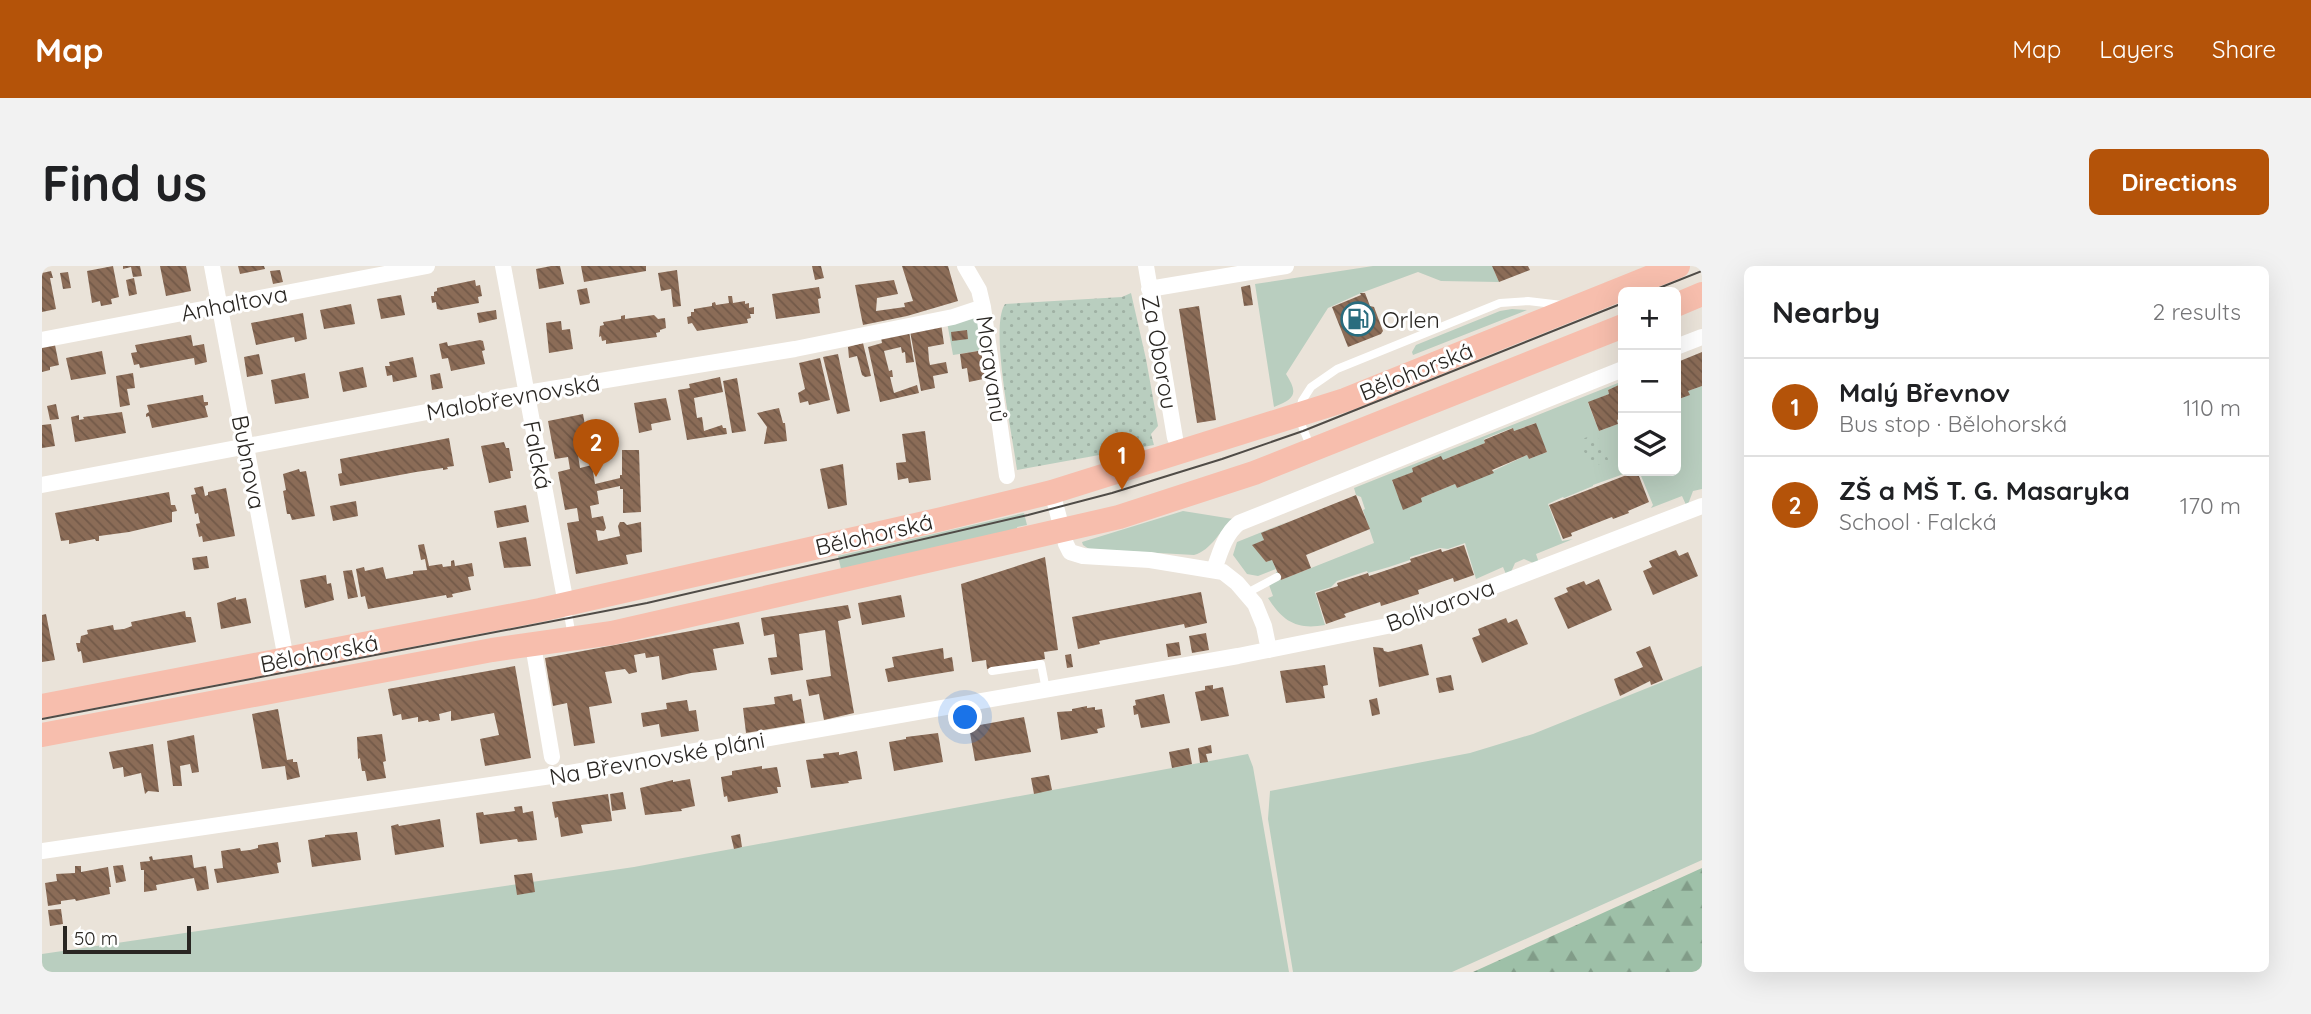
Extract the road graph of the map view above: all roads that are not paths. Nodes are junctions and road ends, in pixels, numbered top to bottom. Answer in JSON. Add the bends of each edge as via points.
{"nodes":[{"id":1,"x":212,"y":266,"type":"edge"},
{"id":2,"x":427,"y":266,"type":"edge"},
{"id":3,"x":503,"y":266,"type":"edge"},
{"id":4,"x":965,"y":266,"type":"edge"},
{"id":5,"x":1146,"y":266,"type":"edge"},
{"id":6,"x":1286,"y":266,"type":"edge"},
{"id":7,"x":1678,"y":266,"type":"edge"},
{"id":8,"x":1149,"y":289,"type":"junction"},
{"id":9,"x":1702,"y":294,"type":"edge"},
{"id":10,"x":1681,"y":303,"type":"edge"},
{"id":11,"x":219,"y":305,"type":"junction"},
{"id":12,"x":983,"y":307,"type":"junction"},
{"id":13,"x":1618,"y":328,"type":"edge"},
{"id":14,"x":1702,"y":337,"type":"edge"},
{"id":15,"x":42,"y":340,"type":"edge"},
{"id":16,"x":1681,"y":345,"type":"edge"},
{"id":17,"x":1618,"y":371,"type":"edge"},
{"id":18,"x":527,"y":393,"type":"junction"},
{"id":19,"x":1298,"y":416,"type":"junction"},
{"id":20,"x":1175,"y":438,"type":"dead end"},
{"id":21,"x":246,"y":446,"type":"junction"},
{"id":22,"x":1312,"y":451,"type":"junction"},
{"id":23,"x":1007,"y":477,"type":"dead end"},
{"id":24,"x":42,"y":485,"type":"edge"},
{"id":25,"x":1052,"y":492,"type":"junction"},
{"id":26,"x":1702,"y":506,"type":"edge"},
{"id":27,"x":1061,"y":529,"type":"junction"},
{"id":28,"x":1214,"y":570,"type":"junction"},
{"id":29,"x":1277,"y":577,"type":"dead end"},
{"id":30,"x":1247,"y":593,"type":"junction"},
{"id":31,"x":566,"y":604,"type":"junction"},
{"id":32,"x":573,"y":640,"type":"junction"},
{"id":33,"x":533,"y":645,"type":"junction"},
{"id":34,"x":1269,"y":650,"type":"junction"},
{"id":35,"x":293,"y":667,"type":"junction"},
{"id":36,"x":992,"y":671,"type":"dead end"},
{"id":37,"x":324,"y":682,"type":"junction"},
{"id":38,"x":1046,"y":690,"type":"junction"},
{"id":39,"x":42,"y":706,"type":"edge"},
{"id":40,"x":42,"y":735,"type":"edge"},
{"id":41,"x":552,"y":757,"type":"dead end"},
{"id":42,"x":42,"y":851,"type":"edge"}],
"edges":[{"from":1,"to":11,"type":"street","name":"Bubnova"},
{"from":2,"to":11,"type":"street","name":"Anhaltova"},
{"from":3,"to":18,"type":"street","name":"Falcká"},
{"from":4,"to":12,"type":"street","name":"Moravanů"},
{"from":5,"to":8,"type":"street","name":"Za Oborou"},
{"from":6,"to":8,"type":"street"},
{"from":7,"to":19,"type":"main road","name":"Bělohorská"},
{"from":8,"to":20,"type":"street","name":"Za Oborou"},
{"from":9,"to":10,"type":"main road"},
{"from":11,"to":15,"type":"street","name":"Anhaltova"},
{"from":11,"to":21,"type":"street","name":"Bubnova"},
{"from":12,"to":18,"type":"street","name":"Malobřevnovská","via":[[795,349]]},
{"from":12,"to":23,"type":"street","name":"Moravanů"},
{"from":13,"to":22,"type":"main road","name":"Bělohorská"},
{"from":14,"to":16,"type":"street"},
{"from":17,"to":28,"type":"street","via":[[1240,523],[1231,529]]},
{"from":18,"to":21,"type":"street","name":"Malobřevnovská"},
{"from":18,"to":31,"type":"street","name":"Falcká"},
{"from":19,"to":22,"type":"lane"},
{"from":19,"to":25,"type":"main road","name":"Bělohorská"},
{"from":21,"to":24,"type":"street","name":"Malobřevnovská"},
{"from":21,"to":35,"type":"street","name":"Bubnova"},
{"from":22,"to":27,"type":"main road","name":"Bělohorská","via":[[1119,517]]},
{"from":25,"to":27,"type":"street"},
{"from":25,"to":31,"type":"main road","name":"Bělohorská"},
{"from":26,"to":34,"type":"street","name":"Bolívarova","via":[[1392,625]]},
{"from":27,"to":28,"type":"street","via":[[1067,548],[1077,555]]},
{"from":27,"to":32,"type":"main road","name":"Bělohorská"},
{"from":28,"to":30,"type":"street","via":[[1231,577]]},
{"from":29,"to":30,"type":"lane"},
{"from":30,"to":34,"type":"street","via":[[1264,626]]},
{"from":31,"to":32,"type":"lane"},
{"from":31,"to":35,"type":"main road","name":"Bělohorská"},
{"from":32,"to":33,"type":"main road","name":"Bělohorská"},
{"from":33,"to":37,"type":"main road","name":"Bělohorská"},
{"from":33,"to":41,"type":"street"},
{"from":34,"to":38,"type":"street","name":"Na Břevnovské pláni"},
{"from":35,"to":37,"type":"lane","via":[[311,680]]},
{"from":35,"to":39,"type":"main road","name":"Bělohorská"},
{"from":36,"to":38,"type":"lane","via":[[1041,664]]},
{"from":37,"to":40,"type":"main road","name":"Bělohorská"},
{"from":38,"to":42,"type":"street","name":"Na Břevnovské pláni","via":[[558,775]]}]}
